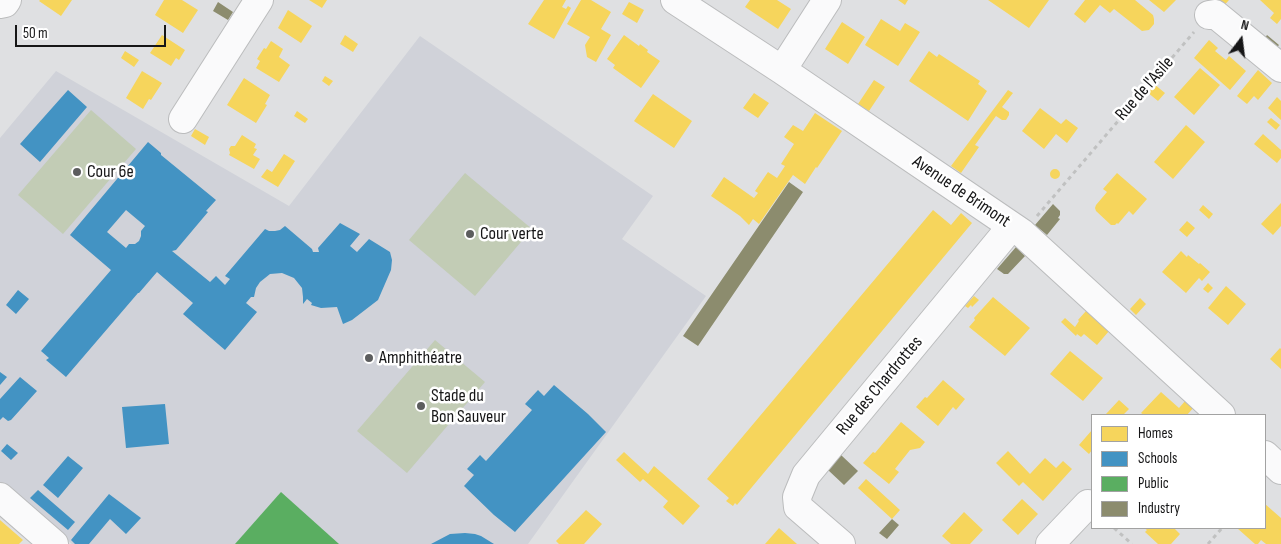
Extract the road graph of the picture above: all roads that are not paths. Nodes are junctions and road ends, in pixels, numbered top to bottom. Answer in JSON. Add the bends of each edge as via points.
{"nodes":[{"id":1,"x":7,"y":0,"type":"edge"},
{"id":2,"x":259,"y":0,"type":"edge"},
{"id":3,"x":676,"y":0,"type":"edge"},
{"id":4,"x":827,"y":0,"type":"edge"},
{"id":5,"x":0,"y":4,"type":"edge"},
{"id":6,"x":1209,"y":15,"type":"road end"},
{"id":7,"x":1281,"y":68,"type":"edge"},
{"id":8,"x":782,"y":70,"type":"junction"},
{"id":9,"x":183,"y":119,"type":"dead end"},
{"id":10,"x":1017,"y":230,"type":"junction"},
{"id":11,"x":1220,"y":414,"type":"edge"},
{"id":12,"x":1266,"y":456,"type":"edge"},
{"id":13,"x":1281,"y":470,"type":"edge"},
{"id":14,"x":0,"y":497,"type":"edge"},
{"id":15,"x":1088,"y":504,"type":"dead end"},
{"id":16,"x":54,"y":544,"type":"edge"},
{"id":17,"x":840,"y":544,"type":"edge"},
{"id":18,"x":1050,"y":544,"type":"edge"}],
"edges":[{"from":1,"to":5,"type":"street"},
{"from":2,"to":9,"type":"street"},
{"from":3,"to":8,"type":"street","name":"Avenue de Brimont"},
{"from":4,"to":8,"type":"street"},
{"from":6,"to":7,"type":"street","via":[[1215,14]]},
{"from":8,"to":10,"type":"street","name":"Avenue de Brimont"},
{"from":10,"to":11,"type":"street","name":"Avenue de Brimont"},
{"from":10,"to":17,"type":"street","name":"Rue des Chardrottes","via":[[806,475],[797,497],[798,507]]},
{"from":12,"to":13,"type":"street"},
{"from":14,"to":16,"type":"street"},
{"from":15,"to":18,"type":"street"}]}
